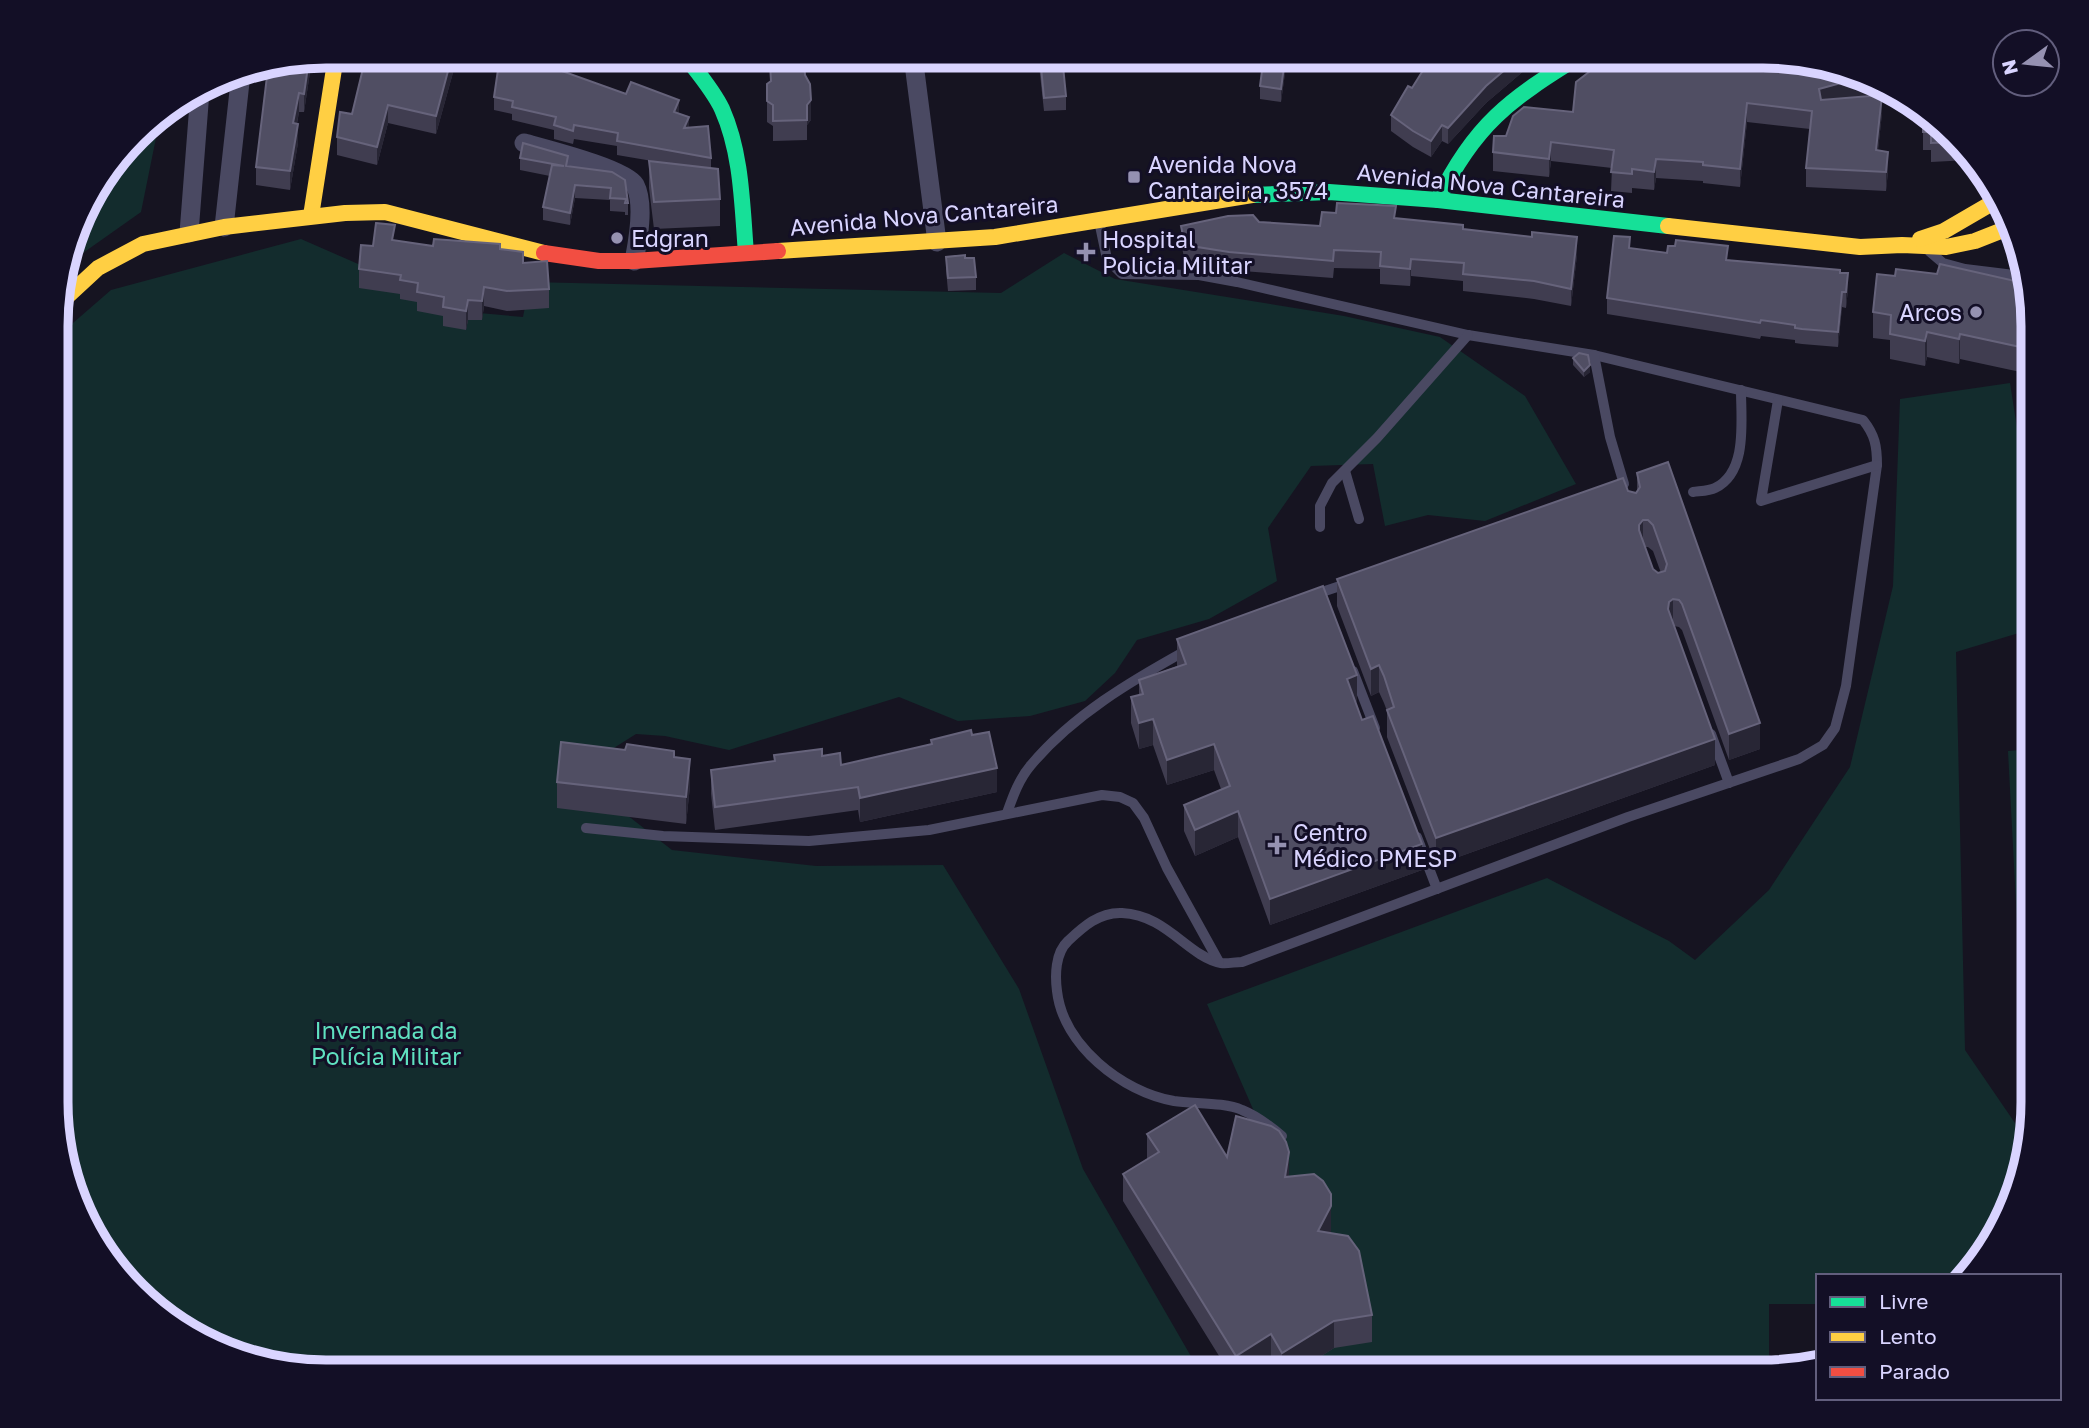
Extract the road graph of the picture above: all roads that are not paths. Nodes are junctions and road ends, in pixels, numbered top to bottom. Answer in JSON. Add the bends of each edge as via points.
{"nodes":[{"id":1,"x":334,"y":68,"type":"edge"},
{"id":2,"x":694,"y":68,"type":"edge"},
{"id":3,"x":915,"y":68,"type":"edge"},
{"id":4,"x":1563,"y":68,"type":"edge"},
{"id":5,"x":240,"y":84,"type":"edge"},
{"id":6,"x":199,"y":102,"type":"edge"},
{"id":7,"x":524,"y":143,"type":"edge"},
{"id":8,"x":1438,"y":200,"type":"junction"},
{"id":9,"x":1990,"y":204,"type":"edge"},
{"id":10,"x":311,"y":216,"type":"junction"},
{"id":11,"x":1099,"y":221,"type":"junction"},
{"id":12,"x":224,"y":227,"type":"junction"},
{"id":13,"x":2002,"y":230,"type":"edge"},
{"id":14,"x":189,"y":233,"type":"junction"},
{"id":15,"x":937,"y":242,"type":"junction"},
{"id":16,"x":1902,"y":245,"type":"junction"},
{"id":17,"x":1924,"y":247,"type":"junction"},
{"id":18,"x":746,"y":253,"type":"junction"},
{"id":19,"x":634,"y":261,"type":"junction"},
{"id":20,"x":2016,"y":275,"type":"edge"},
{"id":21,"x":70,"y":294,"type":"edge"},
{"id":22,"x":1468,"y":335,"type":"junction"},
{"id":23,"x":1594,"y":355,"type":"junction"},
{"id":24,"x":1741,"y":390,"type":"junction"},
{"id":25,"x":1778,"y":400,"type":"junction"},
{"id":26,"x":1877,"y":465,"type":"junction"},
{"id":27,"x":1345,"y":471,"type":"junction"},
{"id":28,"x":1693,"y":492,"type":"dead end"},
{"id":29,"x":1610,"y":499,"type":"edge"},
{"id":30,"x":1359,"y":519,"type":"dead end"},
{"id":31,"x":1320,"y":527,"type":"dead end"},
{"id":32,"x":1361,"y":579,"type":"edge"},
{"id":33,"x":1323,"y":591,"type":"junction"},
{"id":34,"x":1298,"y":600,"type":"edge"},
{"id":35,"x":1327,"y":604,"type":"edge"},
{"id":36,"x":1200,"y":643,"type":"edge"},
{"id":37,"x":1351,"y":665,"type":"edge"},
{"id":38,"x":1706,"y":721,"type":"edge"},
{"id":39,"x":1379,"y":739,"type":"edge"},
{"id":40,"x":1729,"y":783,"type":"junction"},
{"id":41,"x":1007,"y":813,"type":"junction"},
{"id":42,"x":1413,"y":827,"type":"edge"},
{"id":43,"x":586,"y":828,"type":"dead end"},
{"id":44,"x":1437,"y":889,"type":"junction"},
{"id":45,"x":1220,"y":962,"type":"junction"},
{"id":46,"x":1282,"y":1136,"type":"edge"}],
"edges":[{"from":1,"to":10,"type":"main road"},
{"from":2,"to":18,"type":"main road","via":[[722,108],[732,134]]},
{"from":3,"to":15,"type":"street"},
{"from":4,"to":8,"type":"main road","via":[[1503,108],[1473,139]]},
{"from":5,"to":12,"type":"street"},
{"from":6,"to":14,"type":"street"},
{"from":7,"to":19,"type":"street","via":[[618,172],[633,182],[640,232]]},
{"from":8,"to":11,"type":"main road","name":"Avenida Nova Cantareira","via":[[1292,192],[1241,196]]},
{"from":8,"to":16,"type":"main road","name":"Avenida Nova Cantareira","via":[[1819,244]]},
{"from":9,"to":16,"type":"main road","name":"Avenida Nova Cantareira","via":[[1944,231]]},
{"from":10,"to":12,"type":"main road","name":"Avenida Nova Cantareira"},
{"from":10,"to":19,"type":"main road","name":"Avenida Nova Cantareira","via":[[385,212],[544,253]]},
{"from":11,"to":15,"type":"main road","name":"Avenida Nova Cantareira"},
{"from":11,"to":22,"type":"lane","via":[[1107,259],[1122,274],[1199,275]]},
{"from":12,"to":14,"type":"main road","name":"Avenida Nova Cantareira"},
{"from":13,"to":17,"type":"main road","name":"Avenida Nova Cantareira","via":[[1946,247]]},
{"from":14,"to":21,"type":"main road","name":"Avenida Nova Cantareira","via":[[123,254],[98,268]]},
{"from":15,"to":18,"type":"main road","name":"Avenida Nova Cantareira"},
{"from":16,"to":17,"type":"main road","name":"Avenida Nova Cantareira"},
{"from":17,"to":20,"type":"lane","via":[[1943,264]]},
{"from":18,"to":19,"type":"main road","name":"Avenida Nova Cantareira"},
{"from":22,"to":23,"type":"lane"},
{"from":22,"to":27,"type":"lane"},
{"from":23,"to":24,"type":"lane"},
{"from":23,"to":29,"type":"lane","via":[[1625,489]]},
{"from":24,"to":25,"type":"lane"},
{"from":24,"to":28,"type":"lane","via":[[1741,437],[1734,473],[1715,489]]},
{"from":25,"to":26,"type":"lane","via":[[1863,420],[1877,445]]},
{"from":25,"to":26,"type":"lane","via":[[1761,501]]},
{"from":26,"to":40,"type":"lane","via":[[1846,686],[1835,728],[1823,746],[1799,759]]},
{"from":27,"to":30,"type":"lane"},
{"from":27,"to":31,"type":"lane","via":[[1332,483],[1320,506]]},
{"from":32,"to":33,"type":"lane"},
{"from":33,"to":34,"type":"lane"},
{"from":33,"to":35,"type":"lane"},
{"from":36,"to":41,"type":"lane","via":[[1101,702],[1057,738],[1030,766]]},
{"from":37,"to":39,"type":"lane"},
{"from":38,"to":40,"type":"lane"},
{"from":40,"to":44,"type":"lane"},
{"from":41,"to":43,"type":"lane","via":[[929,830],[809,841],[663,836]]},
{"from":41,"to":45,"type":"lane","via":[[1102,795],[1133,803]]},
{"from":42,"to":44,"type":"lane"},
{"from":44,"to":45,"type":"lane","via":[[1242,962]]},
{"from":45,"to":46,"type":"lane","via":[[1151,919],[1121,912],[1090,921],[1063,945],[1054,973],[1058,1003],[1068,1030],[1088,1054],[1132,1087],[1171,1101],[1240,1109]]}]}
